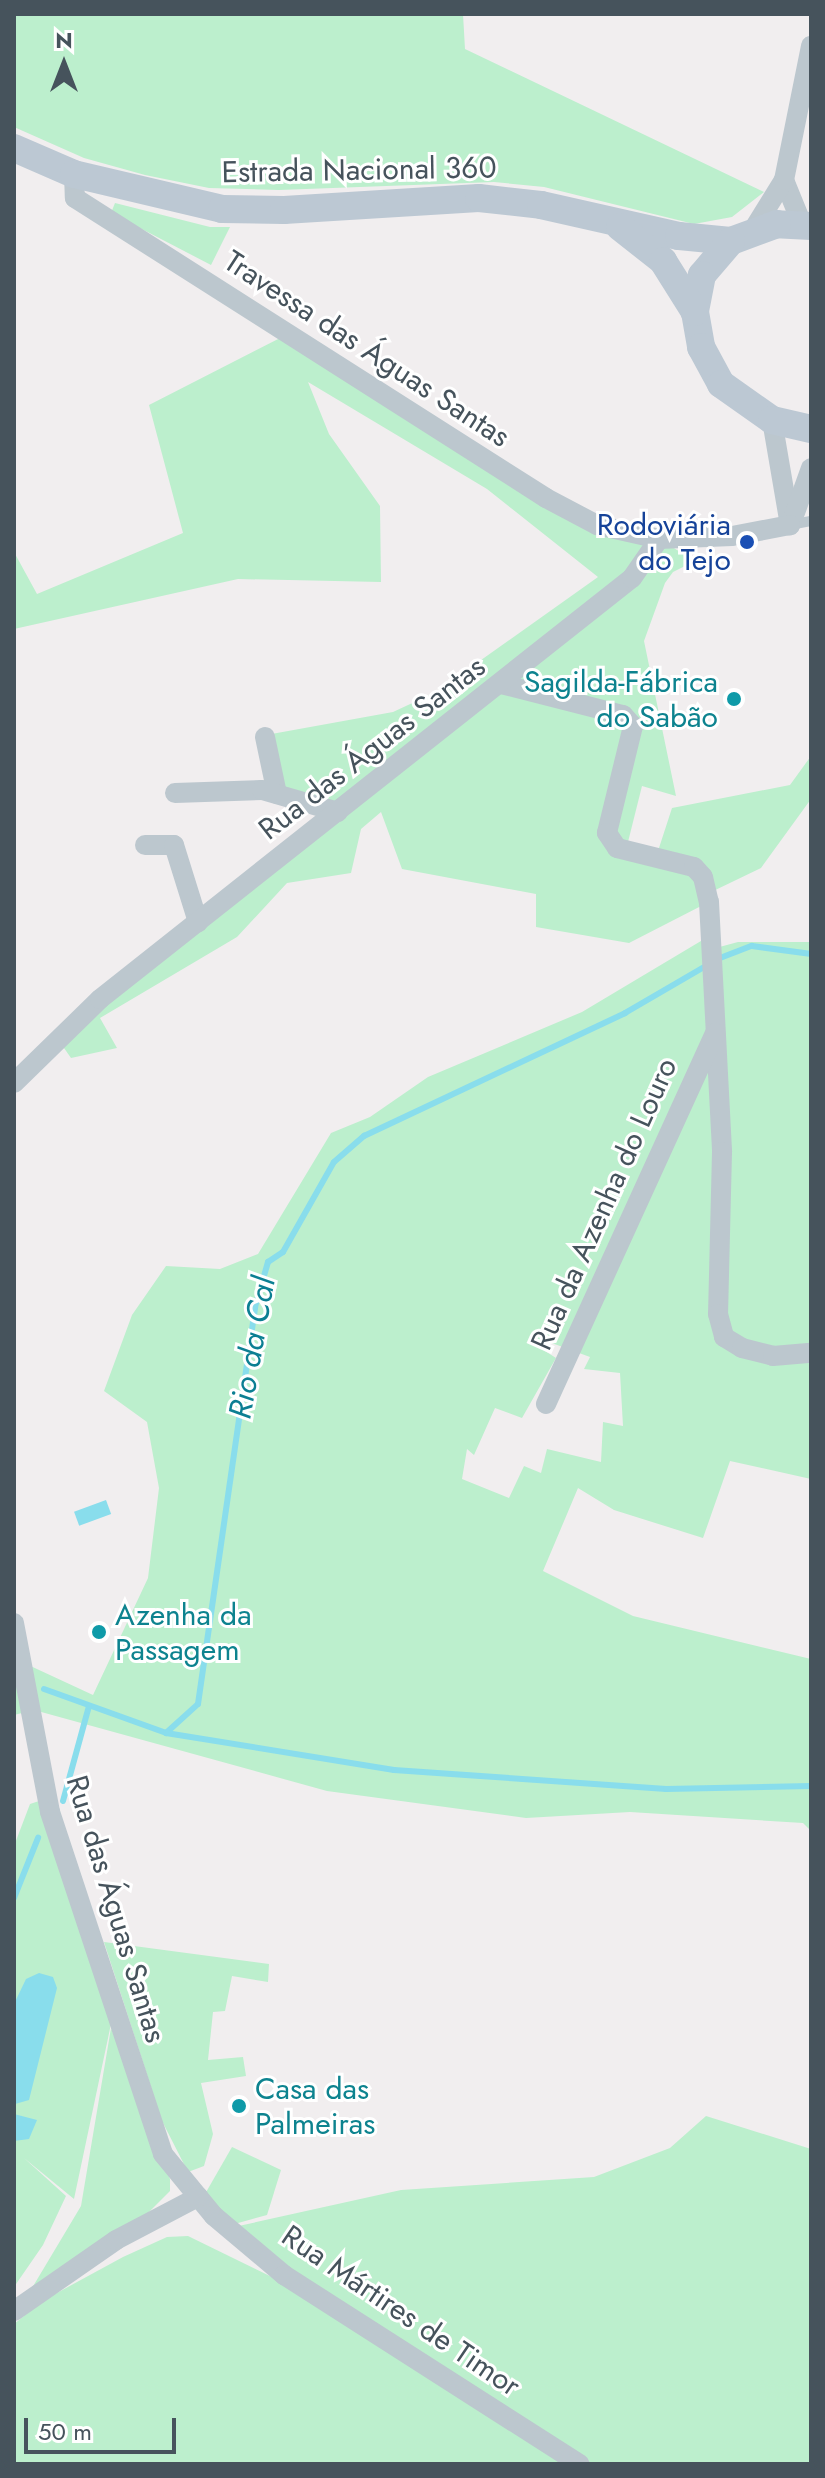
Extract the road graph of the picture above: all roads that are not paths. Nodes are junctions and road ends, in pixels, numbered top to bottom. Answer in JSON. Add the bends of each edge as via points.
{"nodes":[{"id":1,"x":811,"y":46,"type":"edge"},
{"id":2,"x":14,"y":148,"type":"edge"},
{"id":3,"x":74,"y":174,"type":"junction"},
{"id":4,"x":784,"y":180,"type":"junction"},
{"id":5,"x":616,"y":224,"type":"junction"},
{"id":6,"x":806,"y":225,"type":"edge"},
{"id":7,"x":742,"y":235,"type":"junction"},
{"id":8,"x":695,"y":312,"type":"junction"},
{"id":9,"x":772,"y":420,"type":"junction"},
{"id":10,"x":811,"y":429,"type":"edge"},
{"id":11,"x":811,"y":468,"type":"edge"},
{"id":12,"x":801,"y":523,"type":"edge"},
{"id":13,"x":659,"y":539,"type":"junction"},
{"id":14,"x":501,"y":684,"type":"junction"},
{"id":15,"x":265,"y":737,"type":"dead end"},
{"id":16,"x":175,"y":793,"type":"dead end"},
{"id":17,"x":277,"y":794,"type":"junction"},
{"id":18,"x":338,"y":812,"type":"junction"},
{"id":19,"x":145,"y":845,"type":"dead end"},
{"id":20,"x":198,"y":922,"type":"junction"},
{"id":21,"x":716,"y":1029,"type":"junction"},
{"id":22,"x":14,"y":1083,"type":"edge"},
{"id":23,"x":811,"y":1353,"type":"edge"},
{"id":24,"x":546,"y":1404,"type":"dead end"},
{"id":25,"x":14,"y":1623,"type":"edge"},
{"id":26,"x":198,"y":2197,"type":"junction"},
{"id":27,"x":14,"y":2311,"type":"edge"},
{"id":28,"x":580,"y":2464,"type":"edge"}],
"edges":[{"from":1,"to":4,"type":"street"},
{"from":2,"to":3,"type":"main road","name":"Estrada Nacional 360"},
{"from":3,"to":5,"type":"main road","name":"Estrada Nacional 360","via":[[222,209],[299,210],[479,198],[541,205]]},
{"from":3,"to":13,"type":"street","name":"Travessa das Águas Santas","via":[[75,198],[546,498],[597,525]]},
{"from":4,"to":6,"type":"street"},
{"from":4,"to":7,"type":"street"},
{"from":5,"to":7,"type":"main road","name":"Estrada Nacional 360"},
{"from":5,"to":8,"type":"main road","name":"Estrada Nacional 360","via":[[663,261]]},
{"from":6,"to":7,"type":"main road","name":"Estrada Nacional 360"},
{"from":7,"to":8,"type":"main road","via":[[702,275]]},
{"from":8,"to":9,"type":"main road","via":[[701,347],[721,384]]},
{"from":9,"to":10,"type":"main road"},
{"from":9,"to":12,"type":"street"},
{"from":11,"to":12,"type":"street"},
{"from":12,"to":13,"type":"street","via":[[732,536]]},
{"from":13,"to":14,"type":"street","name":"Rua das Águas Santas","via":[[632,578]]},
{"from":14,"to":18,"type":"street","name":"Rua das Águas Santas"},
{"from":14,"to":21,"type":"street","via":[[623,715],[633,726],[607,833],[617,848],[686,864],[703,877]]},
{"from":15,"to":17,"type":"street"},
{"from":16,"to":17,"type":"street"},
{"from":17,"to":18,"type":"street"},
{"from":18,"to":20,"type":"street","name":"Rua das Águas Santas"},
{"from":19,"to":20,"type":"street","via":[[174,845]]},
{"from":20,"to":22,"type":"street","name":"Rua das Águas Santas","via":[[100,999]]},
{"from":21,"to":23,"type":"street","via":[[722,1152],[718,1314],[724,1337],[773,1356]]},
{"from":21,"to":24,"type":"street","name":"Rua da Azenha do Louro"},
{"from":25,"to":26,"type":"street","name":"Rua das Águas Santas","via":[[51,1815],[163,2154]]},
{"from":26,"to":27,"type":"street","via":[[116,2240]]},
{"from":26,"to":28,"type":"street","name":"Rua Mártires de Timor","via":[[284,2275]]}]}
